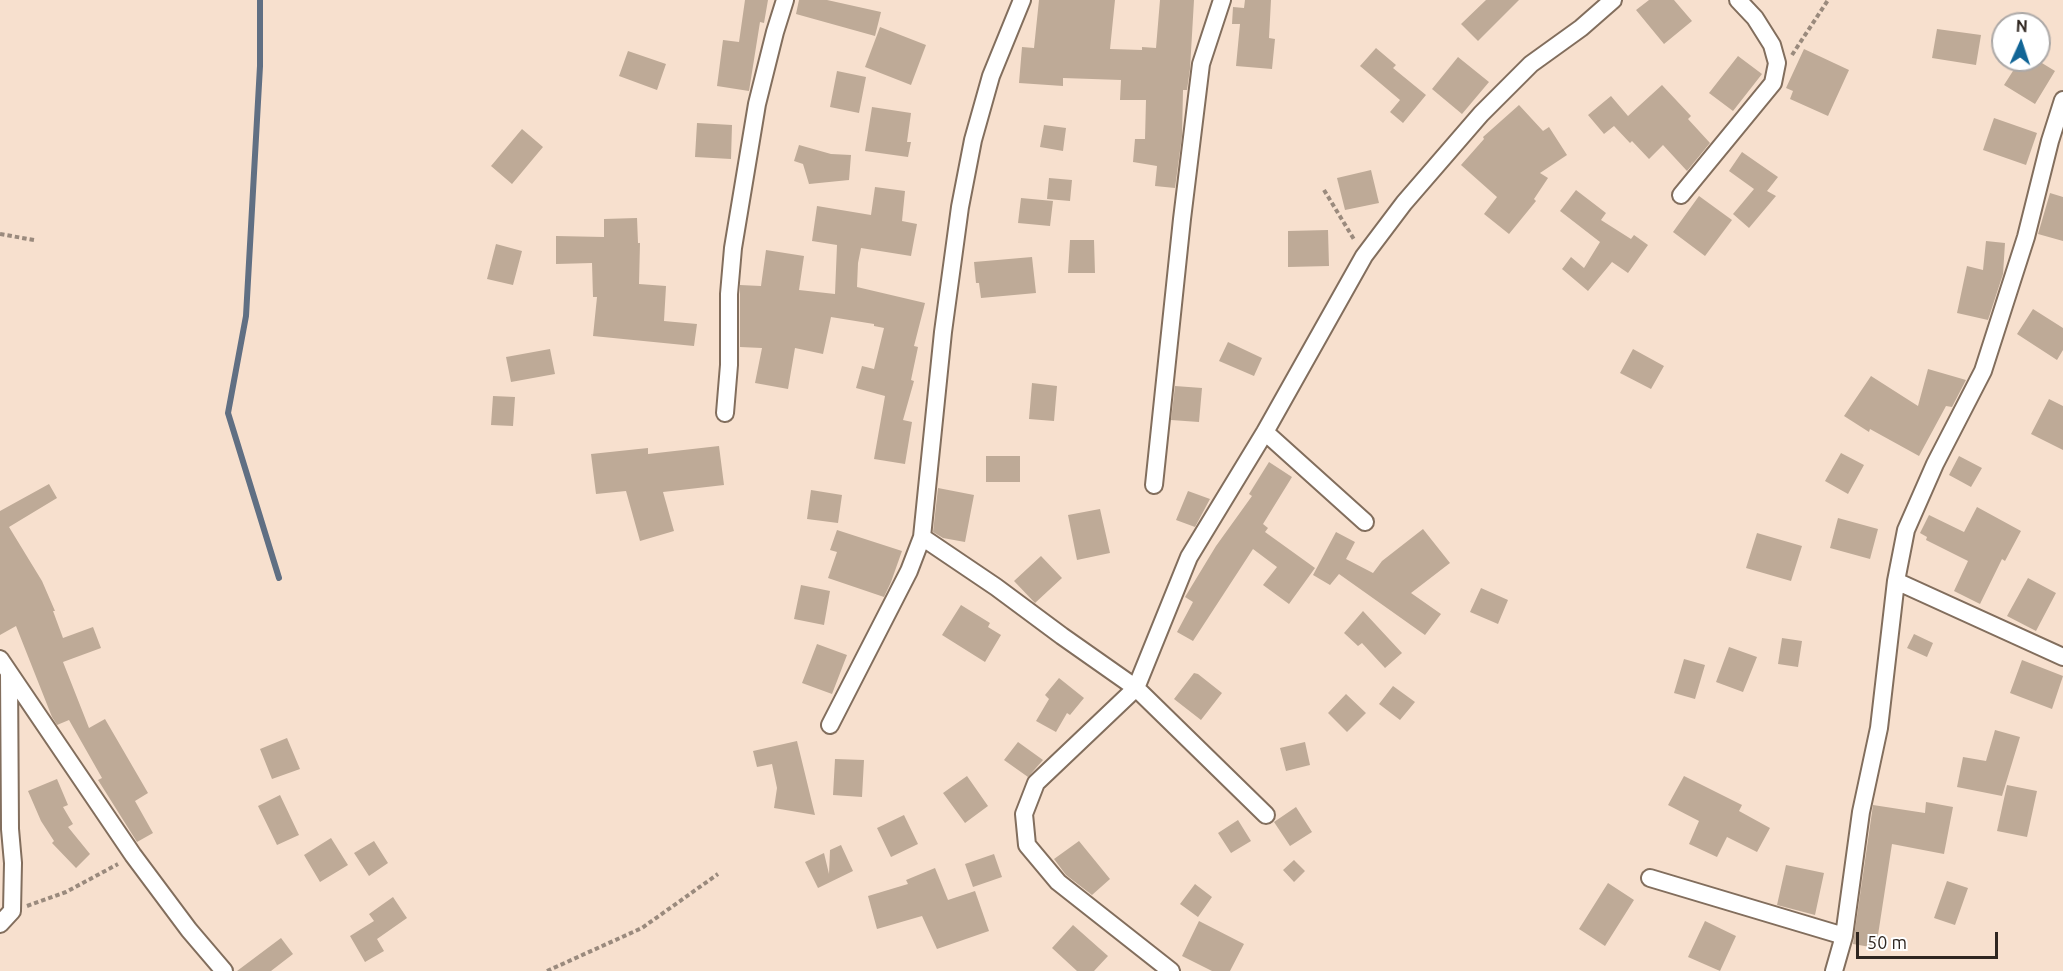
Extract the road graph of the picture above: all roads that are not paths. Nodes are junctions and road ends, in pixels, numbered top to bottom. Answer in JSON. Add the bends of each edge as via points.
{"nodes":[{"id":1,"x":785,"y":0,"type":"edge"},
{"id":2,"x":1022,"y":0,"type":"edge"},
{"id":3,"x":1222,"y":0,"type":"edge"},
{"id":4,"x":1613,"y":0,"type":"edge"},
{"id":5,"x":1738,"y":0,"type":"edge"},
{"id":6,"x":2063,"y":100,"type":"edge"},
{"id":7,"x":1681,"y":195,"type":"dead end"},
{"id":8,"x":725,"y":413,"type":"dead end"},
{"id":9,"x":1265,"y":432,"type":"junction"},
{"id":10,"x":1154,"y":485,"type":"dead end"},
{"id":11,"x":1365,"y":522,"type":"dead end"},
{"id":12,"x":922,"y":537,"type":"junction"},
{"id":13,"x":1896,"y":581,"type":"junction"},
{"id":14,"x":2063,"y":657,"type":"edge"},
{"id":15,"x":4,"y":666,"type":"edge"},
{"id":16,"x":1136,"y":687,"type":"junction"},
{"id":17,"x":830,"y":725,"type":"dead end"},
{"id":18,"x":1266,"y":815,"type":"dead end"},
{"id":19,"x":1650,"y":878,"type":"dead end"},
{"id":20,"x":0,"y":924,"type":"edge"},
{"id":21,"x":1844,"y":936,"type":"junction"},
{"id":22,"x":224,"y":971,"type":"edge"},
{"id":23,"x":1171,"y":971,"type":"edge"},
{"id":24,"x":1834,"y":971,"type":"edge"}],
"edges":[{"from":1,"to":8,"type":"street","via":[[757,104],[733,248]]},
{"from":2,"to":12,"type":"street","via":[[991,76],[960,207]]},
{"from":3,"to":10,"type":"street","via":[[1202,64]]},
{"from":4,"to":9,"type":"street","via":[[1531,64],[1481,114],[1404,203],[1364,256]]},
{"from":5,"to":7,"type":"street","via":[[1772,45],[1777,63],[1773,82]]},
{"from":6,"to":13,"type":"street","via":[[2026,237],[1983,370],[1906,530]]},
{"from":9,"to":11,"type":"street"},
{"from":9,"to":16,"type":"street","via":[[1189,557]]},
{"from":12,"to":16,"type":"street"},
{"from":12,"to":17,"type":"street","via":[[896,598]]},
{"from":13,"to":14,"type":"street"},
{"from":13,"to":21,"type":"street","via":[[1879,728],[1861,812]]},
{"from":15,"to":20,"type":"street","via":[[13,863],[12,911]]},
{"from":15,"to":22,"type":"street","via":[[133,855]]},
{"from":16,"to":18,"type":"street"},
{"from":16,"to":23,"type":"street","via":[[1036,783],[1024,814],[1027,845],[1058,882]]},
{"from":19,"to":21,"type":"street"},
{"from":21,"to":24,"type":"street"}]}
